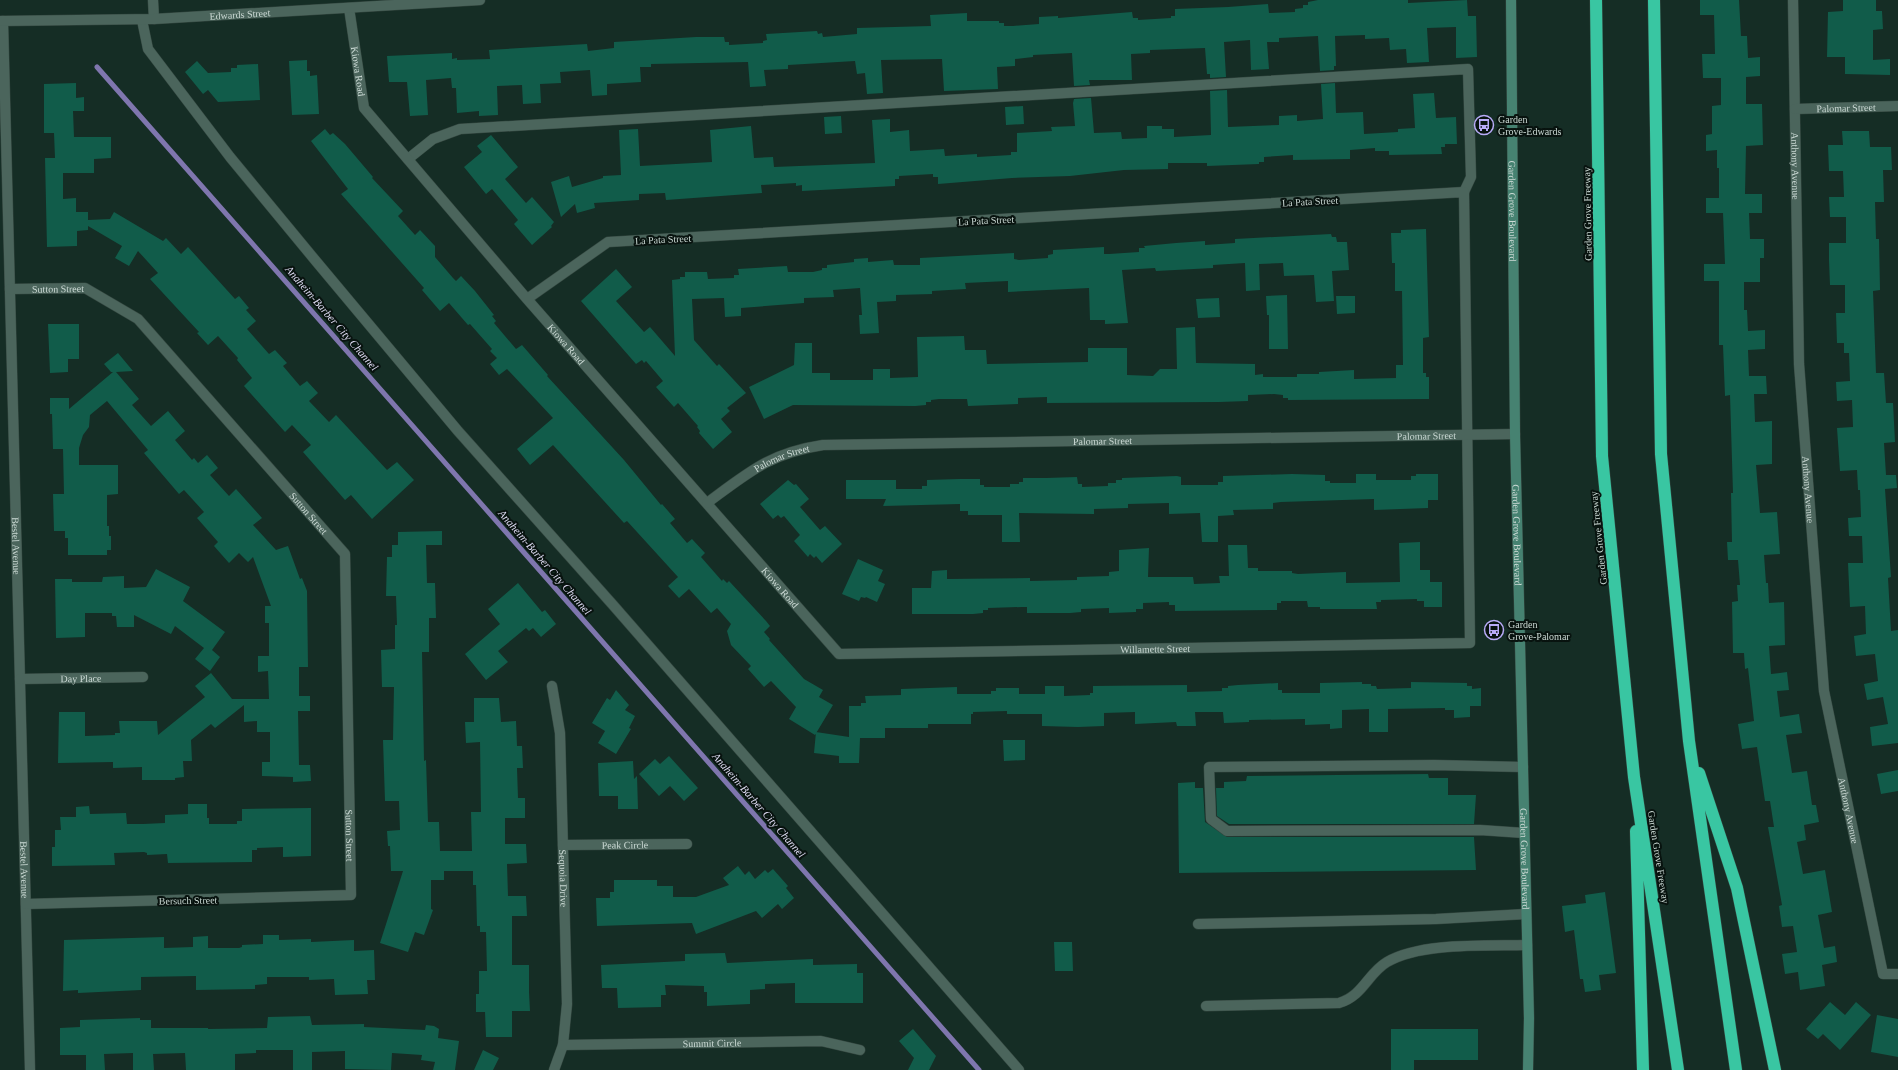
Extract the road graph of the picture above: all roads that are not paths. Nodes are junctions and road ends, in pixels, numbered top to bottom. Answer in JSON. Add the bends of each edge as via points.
{"nodes":[{"id":1,"x":153,"y":0,"type":"edge"},
{"id":2,"x":480,"y":0,"type":"edge"},
{"id":3,"x":1511,"y":0,"type":"edge"},
{"id":4,"x":1596,"y":0,"type":"edge"},
{"id":5,"x":1654,"y":0,"type":"edge"},
{"id":6,"x":1793,"y":0,"type":"edge"},
{"id":7,"x":403,"y":2,"type":"edge"},
{"id":8,"x":349,"y":8,"type":"junction"},
{"id":9,"x":154,"y":19,"type":"junction"},
{"id":10,"x":142,"y":20,"type":"junction"},
{"id":11,"x":1,"y":21,"type":"edge"},
{"id":12,"x":1898,"y":106,"type":"edge"},
{"id":13,"x":1795,"y":108,"type":"junction"},
{"id":14,"x":408,"y":159,"type":"junction"},
{"id":15,"x":1464,"y":192,"type":"junction"},
{"id":16,"x":10,"y":289,"type":"junction"},
{"id":17,"x":527,"y":299,"type":"junction"},
{"id":18,"x":1515,"y":434,"type":"junction"},
{"id":19,"x":1467,"y":435,"type":"junction"},
{"id":20,"x":707,"y":503,"type":"junction"},
{"id":21,"x":839,"y":654,"type":"joint"},
{"id":22,"x":143,"y":677,"type":"dead end"},
{"id":23,"x":20,"y":679,"type":"junction"},
{"id":24,"x":552,"y":686,"type":"dead end"},
{"id":25,"x":1689,"y":741,"type":"junction"},
{"id":26,"x":1523,"y":767,"type":"junction"},
{"id":27,"x":1634,"y":777,"type":"junction"},
{"id":28,"x":1524,"y":833,"type":"junction"},
{"id":29,"x":687,"y":844,"type":"dead end"},
{"id":30,"x":563,"y":845,"type":"junction"},
{"id":31,"x":351,"y":896,"type":"joint"},
{"id":32,"x":26,"y":904,"type":"junction"},
{"id":33,"x":1526,"y":914,"type":"junction"},
{"id":34,"x":1198,"y":924,"type":"dead end"},
{"id":35,"x":1527,"y":945,"type":"junction"},
{"id":36,"x":1898,"y":974,"type":"edge"},
{"id":37,"x":1206,"y":1006,"type":"dead end"},
{"id":38,"x":563,"y":1045,"type":"junction"},
{"id":39,"x":860,"y":1050,"type":"dead end"},
{"id":40,"x":30,"y":1070,"type":"edge"},
{"id":41,"x":554,"y":1070,"type":"edge"},
{"id":42,"x":1019,"y":1070,"type":"edge"},
{"id":43,"x":1528,"y":1070,"type":"edge"},
{"id":44,"x":1643,"y":1070,"type":"edge"},
{"id":45,"x":1678,"y":1070,"type":"edge"},
{"id":46,"x":1736,"y":1070,"type":"edge"},
{"id":47,"x":1775,"y":1070,"type":"edge"}],
"edges":[{"from":1,"to":9,"type":"street"},
{"from":2,"to":7,"type":"street","name":"Edwards Street"},
{"from":3,"to":18,"type":"main road","name":"Garden Grove Boulevard"},
{"from":4,"to":27,"type":"highway","name":"Garden Grove Freeway","via":[[1602,456]]},
{"from":5,"to":25,"type":"highway","via":[[1661,454]]},
{"from":6,"to":13,"type":"street","name":"Anthony Avenue"},
{"from":7,"to":8,"type":"street","name":"Edwards Street"},
{"from":8,"to":9,"type":"street","name":"Edwards Street"},
{"from":8,"to":14,"type":"street","name":"Kiowa Road","via":[[364,108]]},
{"from":9,"to":10,"type":"street","name":"Edwards Street"},
{"from":10,"to":11,"type":"street","name":"Edwards Street"},
{"from":10,"to":42,"type":"street","via":[[148,49],[230,157],[315,260],[458,431]]},
{"from":11,"to":16,"type":"street","name":"Bestel Avenue"},
{"from":12,"to":13,"type":"street","name":"Palomar Street"},
{"from":13,"to":36,"type":"street","name":"Anthony Avenue","via":[[1799,364],[1824,691],[1883,974]]},
{"from":14,"to":15,"type":"street","via":[[433,139],[460,129],[1468,69],[1471,177]]},
{"from":14,"to":17,"type":"street","name":"Kiowa Road"},
{"from":15,"to":17,"type":"street","name":"La Pata Street","via":[[608,242]]},
{"from":15,"to":19,"type":"street"},
{"from":16,"to":23,"type":"street","name":"Bestel Avenue"},
{"from":16,"to":31,"type":"street","name":"Sutton Street","via":[[84,288],[138,319],[345,554]]},
{"from":17,"to":20,"type":"street","name":"Kiowa Road"},
{"from":18,"to":19,"type":"street","name":"Palomar Street"},
{"from":18,"to":26,"type":"main road","name":"Garden Grove Boulevard"},
{"from":19,"to":20,"type":"street","name":"Palomar Street","via":[[823,445],[798,449],[776,457],[755,468]]},
{"from":19,"to":21,"type":"street","name":"Willamette Street","via":[[1470,643]]},
{"from":20,"to":21,"type":"street","name":"Kiowa Road"},
{"from":22,"to":23,"type":"street","name":"Day Place"},
{"from":23,"to":32,"type":"street","name":"Bestel Avenue"},
{"from":24,"to":30,"type":"street","name":"Sequoia Drive","via":[[560,733]]},
{"from":25,"to":46,"type":"highway"},
{"from":25,"to":47,"type":"highway","via":[[1737,888]]},
{"from":26,"to":28,"type":"main road","name":"Garden Grove Boulevard"},
{"from":26,"to":28,"type":"street","via":[[1209,767],[1211,819],[1227,831],[1480,830]]},
{"from":27,"to":44,"type":"highway"},
{"from":27,"to":45,"type":"highway","name":"Garden Grove Freeway"},
{"from":28,"to":33,"type":"main road","name":"Garden Grove Boulevard"},
{"from":29,"to":30,"type":"street","name":"Peak Circle"},
{"from":30,"to":38,"type":"street","name":"Sequoia Drive","via":[[567,1004]]},
{"from":31,"to":32,"type":"street","name":"Bersuch Street"},
{"from":32,"to":40,"type":"street","name":"Bestel Avenue"},
{"from":33,"to":34,"type":"street","via":[[1436,919]]},
{"from":33,"to":35,"type":"main road","name":"Garden Grove Boulevard"},
{"from":35,"to":37,"type":"street","via":[[1434,948],[1398,957],[1386,963],[1350,1000],[1339,1003]]},
{"from":35,"to":43,"type":"main road","name":"Garden Grove Boulevard"},
{"from":38,"to":39,"type":"street","name":"Summit Circle","via":[[821,1041]]},
{"from":38,"to":41,"type":"street","name":"Sequoia Drive"}]}
